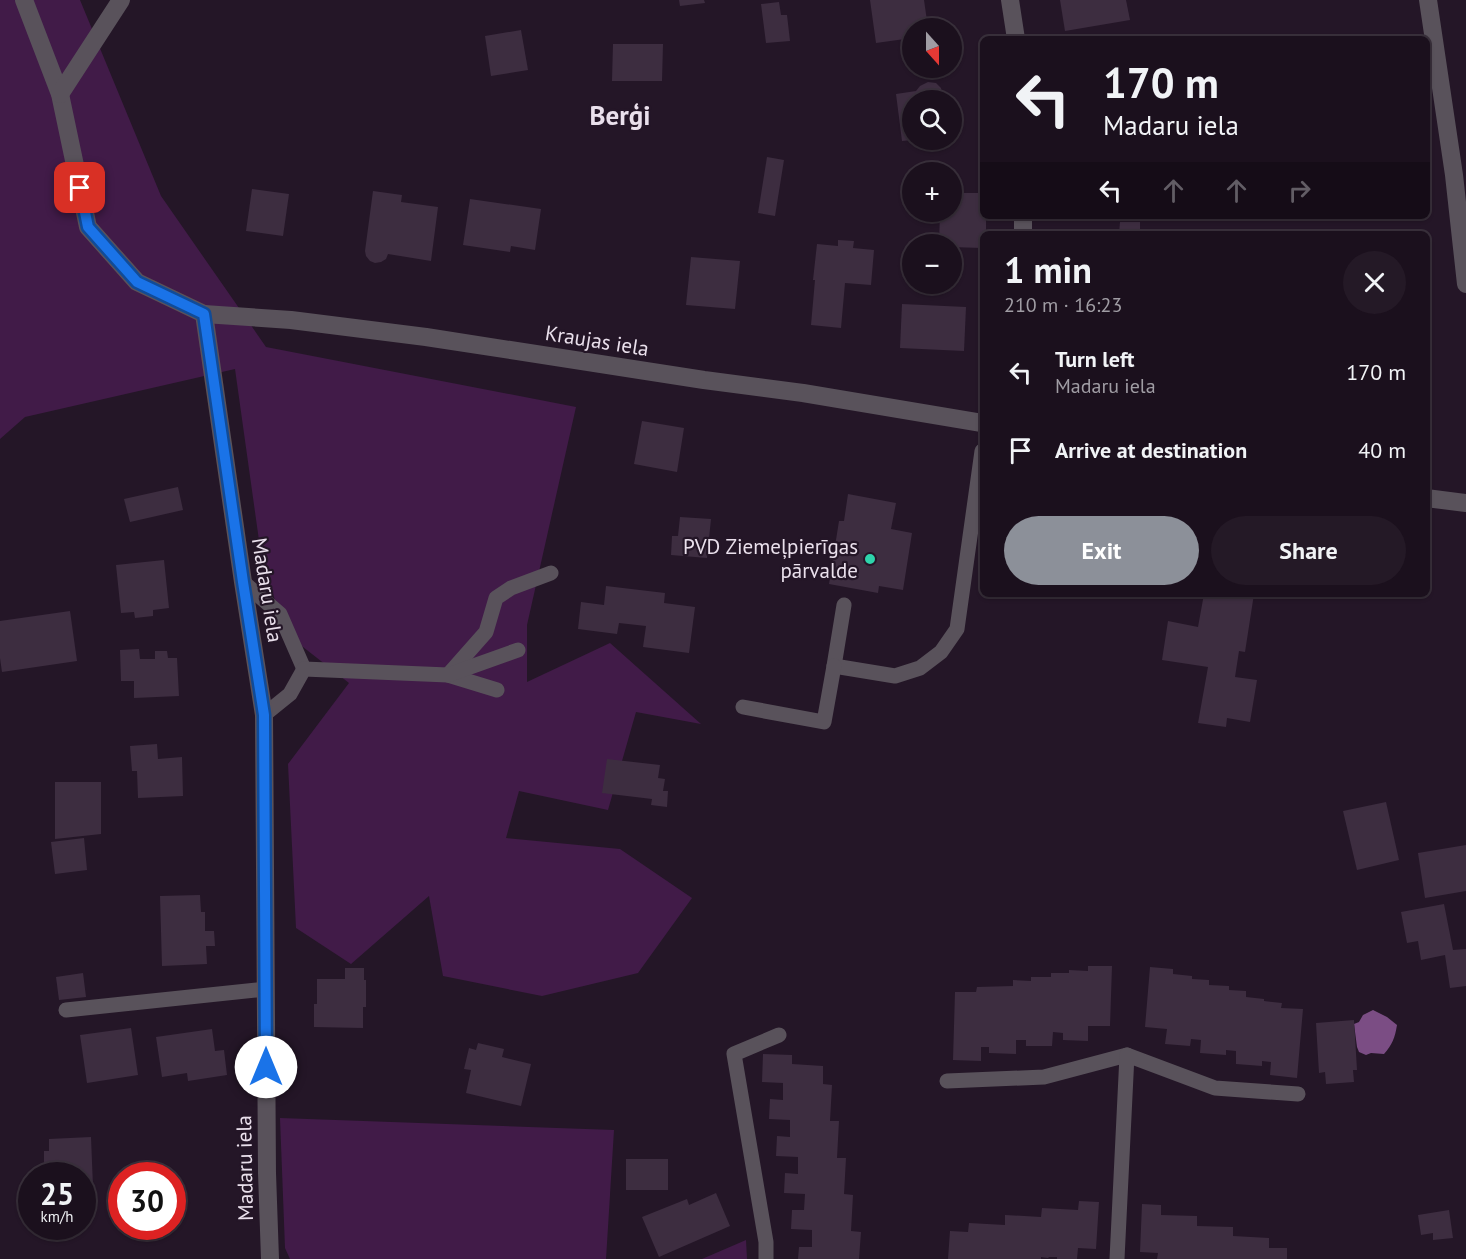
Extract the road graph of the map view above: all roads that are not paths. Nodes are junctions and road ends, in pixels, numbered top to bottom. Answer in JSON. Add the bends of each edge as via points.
{"nodes":[{"id":1,"x":24,"y":0,"type":"edge"},
{"id":2,"x":121,"y":0,"type":"edge"},
{"id":3,"x":1010,"y":0,"type":"edge"},
{"id":4,"x":1428,"y":0,"type":"edge"},
{"id":5,"x":1016,"y":36,"type":"edge"},
{"id":6,"x":60,"y":94,"type":"junction"},
{"id":7,"x":1466,"y":284,"type":"edge"},
{"id":8,"x":204,"y":314,"type":"junction"},
{"id":9,"x":980,"y":423,"type":"edge"},
{"id":10,"x":980,"y":465,"type":"edge"},
{"id":11,"x":1430,"y":498,"type":"edge"},
{"id":12,"x":1466,"y":503,"type":"edge"},
{"id":13,"x":551,"y":573,"type":"dead end"},
{"id":14,"x":243,"y":582,"type":"junction"},
{"id":15,"x":844,"y":605,"type":"dead end"},
{"id":16,"x":518,"y":650,"type":"dead end"},
{"id":17,"x":834,"y":666,"type":"junction"},
{"id":18,"x":304,"y":669,"type":"junction"},
{"id":19,"x":448,"y":675,"type":"junction"},
{"id":20,"x":497,"y":690,"type":"dead end"},
{"id":21,"x":743,"y":707,"type":"dead end"},
{"id":22,"x":264,"y":715,"type":"junction"},
{"id":23,"x":266,"y":989,"type":"junction"},
{"id":24,"x":66,"y":1010,"type":"dead end"},
{"id":25,"x":779,"y":1035,"type":"dead end"},
{"id":26,"x":1126,"y":1055,"type":"junction"},
{"id":27,"x":947,"y":1081,"type":"dead end"},
{"id":28,"x":1298,"y":1094,"type":"dead end"},
{"id":29,"x":270,"y":1259,"type":"edge"},
{"id":30,"x":766,"y":1259,"type":"edge"},
{"id":31,"x":1117,"y":1259,"type":"edge"}],
"edges":[{"from":1,"to":6,"type":"street"},
{"from":2,"to":6,"type":"street"},
{"from":3,"to":5,"type":"street"},
{"from":4,"to":7,"type":"street"},
{"from":6,"to":8,"type":"street","via":[[88,227],[137,282]]},
{"from":8,"to":9,"type":"street","name":"Kraujas iela","via":[[426,337]]},
{"from":8,"to":14,"type":"street","name":"Madaru iela"},
{"from":10,"to":17,"type":"lane","via":[[957,629],[941,652],[920,668],[895,676]]},
{"from":11,"to":12,"type":"street"},
{"from":13,"to":19,"type":"lane","via":[[496,598],[486,632]]},
{"from":14,"to":18,"type":"lane","via":[[280,614]]},
{"from":14,"to":22,"type":"street","name":"Madaru iela"},
{"from":15,"to":17,"type":"lane"},
{"from":16,"to":19,"type":"lane"},
{"from":17,"to":21,"type":"lane","via":[[824,722]]},
{"from":18,"to":19,"type":"lane"},
{"from":18,"to":22,"type":"lane","via":[[290,694]]},
{"from":19,"to":20,"type":"lane"},
{"from":22,"to":23,"type":"street","name":"Madaru iela"},
{"from":23,"to":24,"type":"lane"},
{"from":23,"to":29,"type":"street","name":"Madaru iela"},
{"from":25,"to":30,"type":"lane","via":[[734,1054]]},
{"from":26,"to":27,"type":"lane","via":[[1044,1077]]},
{"from":26,"to":28,"type":"lane","via":[[1215,1088]]},
{"from":26,"to":31,"type":"lane"}]}
